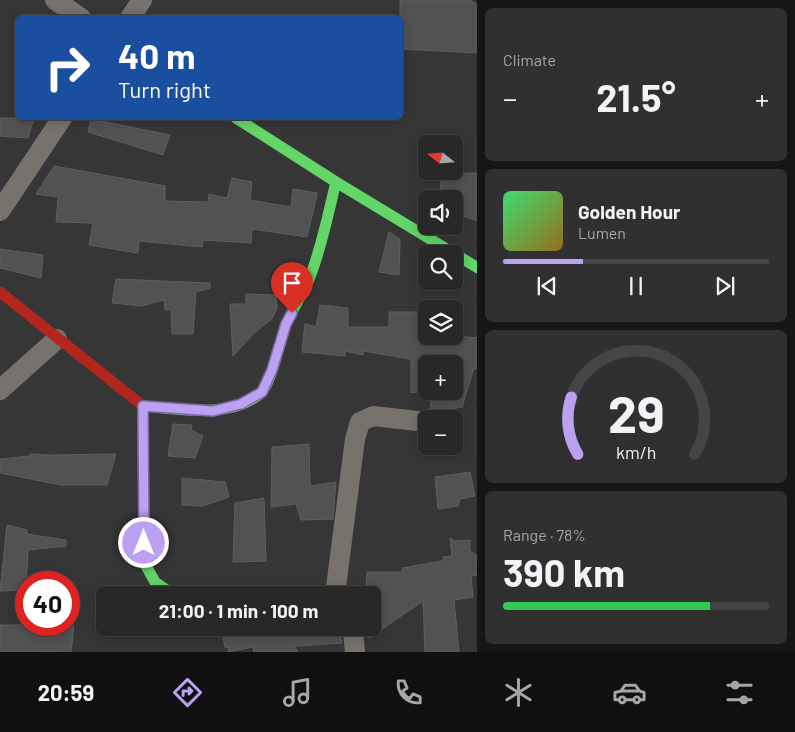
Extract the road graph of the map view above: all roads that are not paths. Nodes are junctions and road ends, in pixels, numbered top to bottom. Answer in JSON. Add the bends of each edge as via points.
{"nodes":[{"id":1,"x":55,"y":0,"type":"edge"},
{"id":2,"x":142,"y":0,"type":"edge"},
{"id":3,"x":77,"y":15,"type":"edge"},
{"id":4,"x":132,"y":15,"type":"edge"},
{"id":5,"x":61,"y":120,"type":"edge"},
{"id":6,"x":239,"y":120,"type":"edge"},
{"id":7,"x":336,"y":182,"type":"junction"},
{"id":8,"x":0,"y":211,"type":"edge"},
{"id":9,"x":477,"y":267,"type":"edge"},
{"id":10,"x":0,"y":292,"type":"edge"},
{"id":11,"x":57,"y":339,"type":"junction"},
{"id":12,"x":0,"y":390,"type":"edge"},
{"id":13,"x":143,"y":406,"type":"junction"},
{"id":14,"x":418,"y":421,"type":"edge"},
{"id":15,"x":159,"y":586,"type":"edge"},
{"id":16,"x":336,"y":586,"type":"edge"},
{"id":17,"x":353,"y":636,"type":"edge"},
{"id":18,"x":355,"y":652,"type":"edge"}],
"edges":[{"from":1,"to":3,"type":"street"},
{"from":2,"to":4,"type":"street"},
{"from":5,"to":8,"type":"street"},
{"from":6,"to":7,"type":"street"},
{"from":7,"to":9,"type":"street"},
{"from":7,"to":13,"type":"street","via":[[320,249],[309,280],[286,324],[262,392],[241,404],[213,411]]},
{"from":10,"to":11,"type":"street"},
{"from":11,"to":12,"type":"street"},
{"from":11,"to":13,"type":"street"},
{"from":13,"to":15,"type":"street","via":[[144,562],[150,577]]},
{"from":14,"to":16,"type":"street","via":[[374,416],[360,422],[355,439]]},
{"from":17,"to":18,"type":"street"}]}
